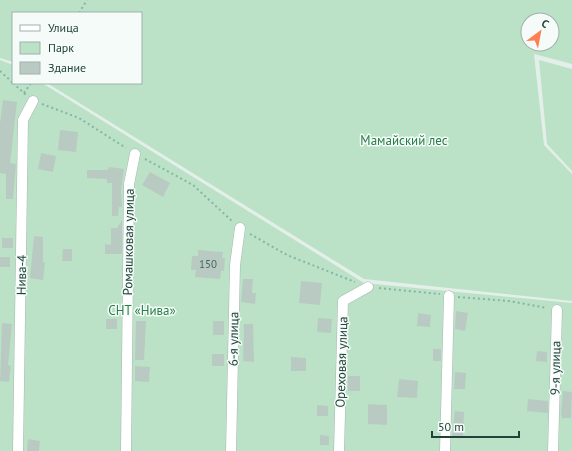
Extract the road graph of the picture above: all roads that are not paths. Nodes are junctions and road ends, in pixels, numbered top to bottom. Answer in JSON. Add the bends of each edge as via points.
{"nodes":[{"id":1,"x":33,"y":101,"type":"road end"},
{"id":2,"x":135,"y":154,"type":"road end"},
{"id":3,"x":240,"y":228,"type":"road end"},
{"id":4,"x":368,"y":287,"type":"road end"},
{"id":5,"x":449,"y":296,"type":"road end"},
{"id":6,"x":557,"y":310,"type":"road end"},
{"id":7,"x":18,"y":451,"type":"edge"},
{"id":8,"x":126,"y":451,"type":"edge"},
{"id":9,"x":231,"y":451,"type":"edge"},
{"id":10,"x":339,"y":451,"type":"edge"},
{"id":11,"x":445,"y":451,"type":"edge"},
{"id":12,"x":553,"y":451,"type":"edge"}],
"edges":[{"from":1,"to":7,"type":"street","name":"Нива-4","via":[[23,120]]},
{"from":2,"to":8,"type":"street","name":"Ромашковая улица","via":[[129,184]]},
{"from":3,"to":9,"type":"street","name":"6-я улица","via":[[235,265]]},
{"from":4,"to":10,"type":"street","name":"Ореховая улица","via":[[343,301]]},
{"from":5,"to":11,"type":"street"},
{"from":6,"to":12,"type":"street","name":"9-я улица"}]}
